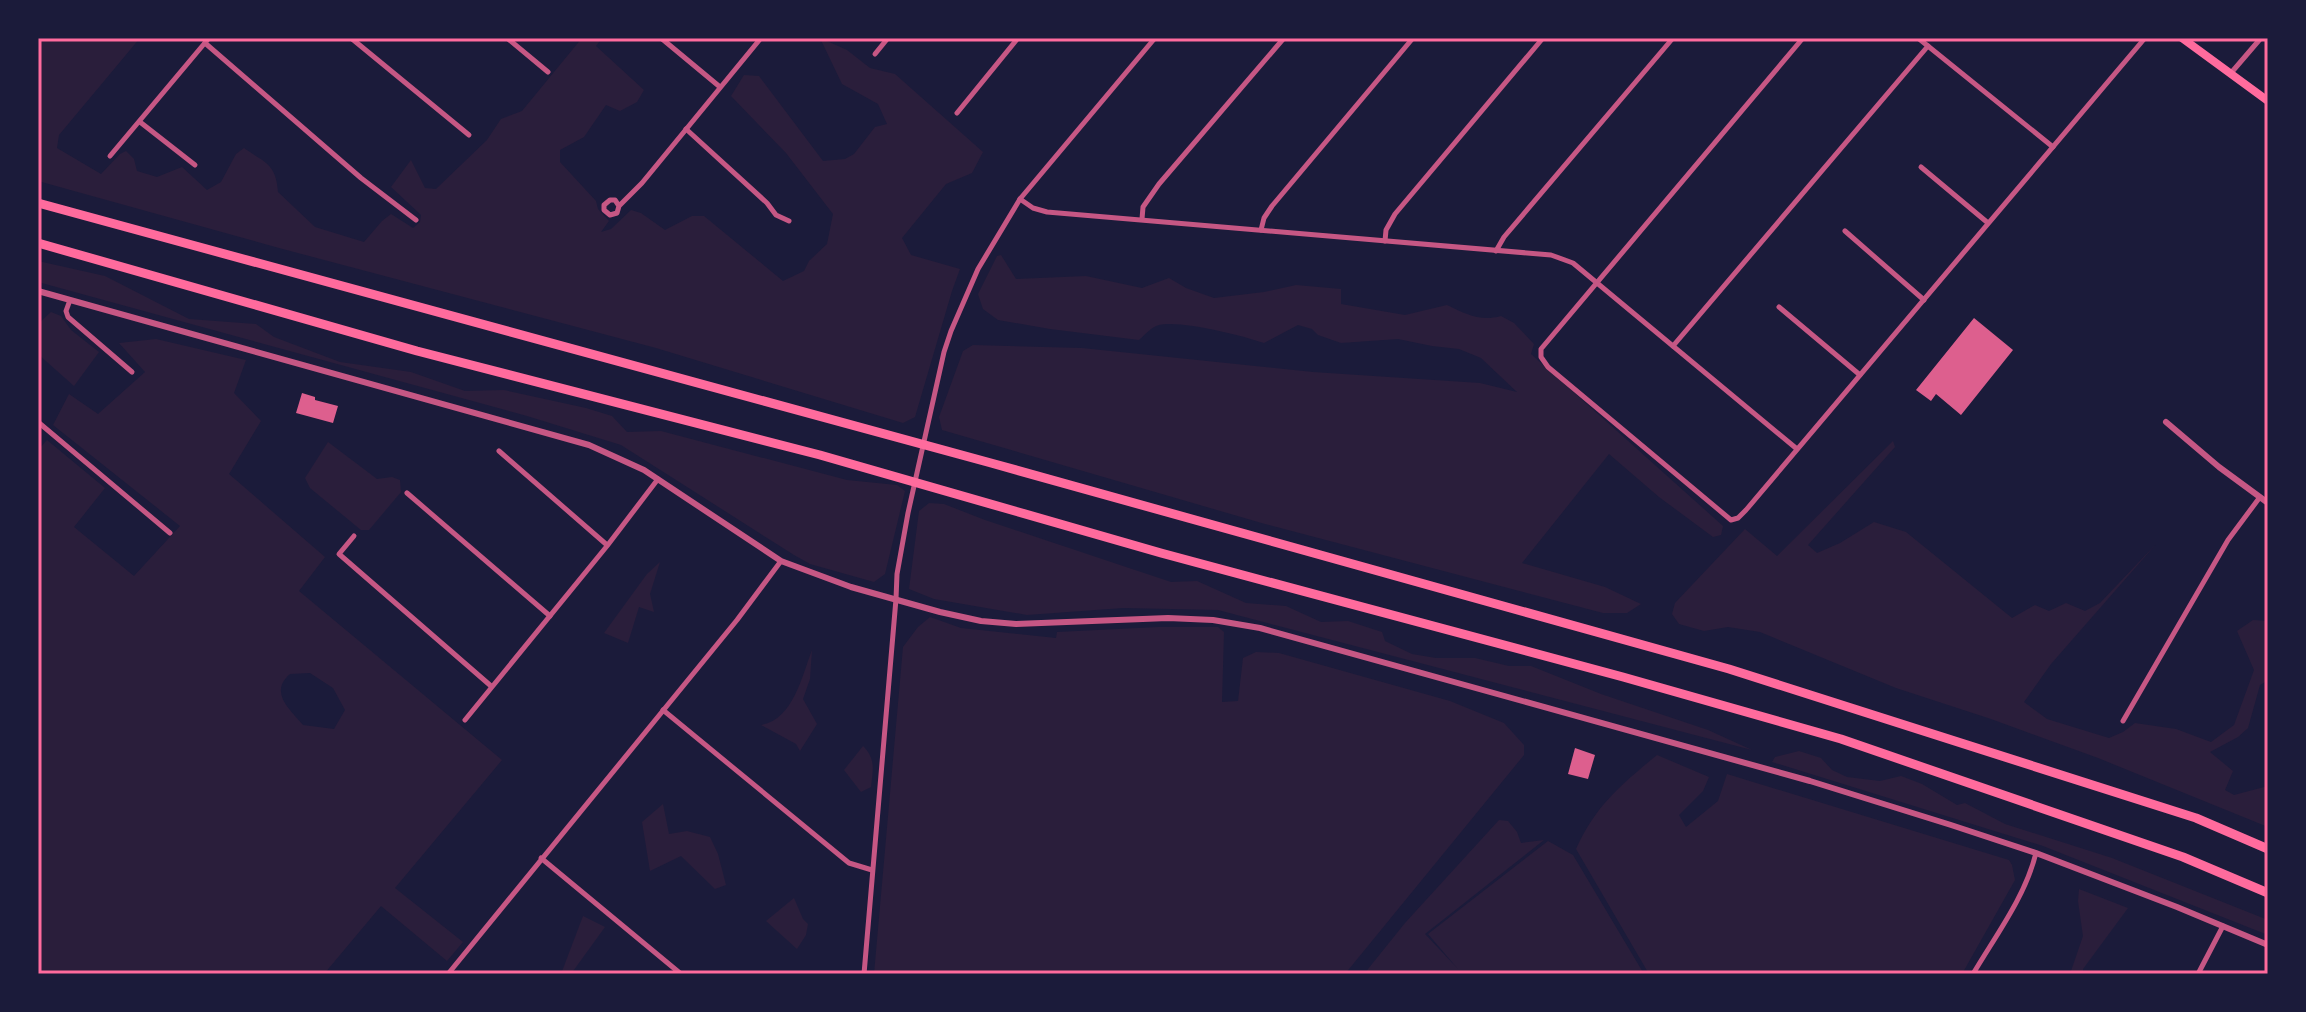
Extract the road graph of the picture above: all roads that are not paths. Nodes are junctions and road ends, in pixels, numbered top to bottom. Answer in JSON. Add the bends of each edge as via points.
{"nodes":[{"id":1,"x":351,"y":38,"type":"edge"},
{"id":2,"x":507,"y":38,"type":"edge"},
{"id":3,"x":661,"y":38,"type":"edge"},
{"id":4,"x":761,"y":38,"type":"edge"},
{"id":5,"x":888,"y":38,"type":"edge"},
{"id":6,"x":1018,"y":38,"type":"edge"},
{"id":7,"x":1155,"y":38,"type":"edge"},
{"id":8,"x":1284,"y":38,"type":"edge"},
{"id":9,"x":1413,"y":38,"type":"edge"},
{"id":10,"x":1543,"y":38,"type":"edge"},
{"id":11,"x":1673,"y":38,"type":"edge"},
{"id":12,"x":1803,"y":38,"type":"edge"},
{"id":13,"x":1918,"y":38,"type":"edge"},
{"id":14,"x":2145,"y":38,"type":"edge"},
{"id":15,"x":2182,"y":38,"type":"edge"},
{"id":16,"x":2261,"y":38,"type":"edge"},
{"id":17,"x":207,"y":41,"type":"edge"},
{"id":18,"x":1928,"y":46,"type":"junction"},
{"id":19,"x":875,"y":54,"type":"dead end"},
{"id":20,"x":548,"y":72,"type":"dead end"},
{"id":21,"x":2231,"y":73,"type":"junction"},
{"id":22,"x":720,"y":87,"type":"junction"},
{"id":23,"x":2268,"y":101,"type":"edge"},
{"id":24,"x":957,"y":113,"type":"dead end"},
{"id":25,"x":140,"y":122,"type":"junction"},
{"id":26,"x":686,"y":129,"type":"junction"},
{"id":27,"x":469,"y":135,"type":"dead end"},
{"id":28,"x":2053,"y":147,"type":"junction"},
{"id":29,"x":110,"y":156,"type":"dead end"},
{"id":30,"x":195,"y":165,"type":"dead end"},
{"id":31,"x":1921,"y":167,"type":"dead end"},
{"id":32,"x":1020,"y":199,"type":"junction"},
{"id":33,"x":38,"y":203,"type":"edge"},
{"id":34,"x":619,"y":206,"type":"dead end"},
{"id":35,"x":1142,"y":219,"type":"junction"},
{"id":36,"x":416,"y":220,"type":"dead end"},
{"id":37,"x":789,"y":221,"type":"dead end"},
{"id":38,"x":1988,"y":223,"type":"junction"},
{"id":39,"x":1261,"y":230,"type":"junction"},
{"id":40,"x":1845,"y":231,"type":"dead end"},
{"id":41,"x":1385,"y":241,"type":"junction"},
{"id":42,"x":38,"y":243,"type":"edge"},
{"id":43,"x":1496,"y":251,"type":"junction"},
{"id":44,"x":1596,"y":282,"type":"junction"},
{"id":45,"x":38,"y":291,"type":"edge"},
{"id":46,"x":70,"y":300,"type":"junction"},
{"id":47,"x":1924,"y":300,"type":"junction"},
{"id":48,"x":1779,"y":307,"type":"dead end"},
{"id":49,"x":1673,"y":346,"type":"junction"},
{"id":50,"x":132,"y":372,"type":"dead end"},
{"id":51,"x":1860,"y":375,"type":"junction"},
{"id":52,"x":38,"y":422,"type":"edge"},
{"id":53,"x":2166,"y":422,"type":"dead end"},
{"id":54,"x":1797,"y":449,"type":"junction"},
{"id":55,"x":499,"y":451,"type":"dead end"},
{"id":56,"x":658,"y":479,"type":"junction"},
{"id":57,"x":407,"y":493,"type":"dead end"},
{"id":58,"x":2260,"y":497,"type":"junction"},
{"id":59,"x":2268,"y":503,"type":"edge"},
{"id":60,"x":170,"y":533,"type":"dead end"},
{"id":61,"x":354,"y":536,"type":"dead end"},
{"id":62,"x":607,"y":546,"type":"junction"},
{"id":63,"x":781,"y":561,"type":"junction"},
{"id":64,"x":896,"y":599,"type":"junction"},
{"id":65,"x":550,"y":616,"type":"junction"},
{"id":66,"x":491,"y":686,"type":"junction"},
{"id":67,"x":663,"y":710,"type":"junction"},
{"id":68,"x":465,"y":720,"type":"dead end"},
{"id":69,"x":2123,"y":721,"type":"dead end"},
{"id":70,"x":2268,"y":849,"type":"edge"},
{"id":71,"x":2036,"y":853,"type":"junction"},
{"id":72,"x":541,"y":858,"type":"junction"},
{"id":73,"x":872,"y":870,"type":"junction"},
{"id":74,"x":2268,"y":893,"type":"edge"},
{"id":75,"x":2223,"y":926,"type":"junction"},
{"id":76,"x":2268,"y":945,"type":"edge"},
{"id":77,"x":448,"y":974,"type":"edge"},
{"id":78,"x":681,"y":974,"type":"edge"},
{"id":79,"x":864,"y":974,"type":"edge"},
{"id":80,"x":1973,"y":974,"type":"edge"},
{"id":81,"x":2198,"y":974,"type":"edge"}],
"edges":[{"from":1,"to":27,"type":"street"},
{"from":2,"to":20,"type":"street"},
{"from":3,"to":22,"type":"street"},
{"from":4,"to":22,"type":"street"},
{"from":5,"to":19,"type":"street"},
{"from":6,"to":24,"type":"street"},
{"from":7,"to":32,"type":"street"},
{"from":8,"to":35,"type":"street","via":[[1159,184],[1143,207]]},
{"from":9,"to":39,"type":"street","via":[[1272,206]]},
{"from":10,"to":41,"type":"street","via":[[1395,214]]},
{"from":11,"to":43,"type":"street"},
{"from":12,"to":44,"type":"street"},
{"from":13,"to":18,"type":"street"},
{"from":14,"to":28,"type":"street"},
{"from":15,"to":21,"type":"main road"},
{"from":16,"to":21,"type":"street"},
{"from":17,"to":25,"type":"street"},
{"from":17,"to":36,"type":"street"},
{"from":18,"to":28,"type":"street"},
{"from":18,"to":49,"type":"street"},
{"from":21,"to":23,"type":"main road"},
{"from":22,"to":26,"type":"street"},
{"from":25,"to":29,"type":"street"},
{"from":25,"to":30,"type":"street"},
{"from":26,"to":34,"type":"street"},
{"from":26,"to":37,"type":"street","via":[[776,215]]},
{"from":28,"to":38,"type":"street"},
{"from":31,"to":38,"type":"street"},
{"from":32,"to":35,"type":"street","via":[[1047,212]]},
{"from":32,"to":64,"type":"street","via":[[978,269],[951,331],[918,464]]},
{"from":33,"to":70,"type":"highway","via":[[1729,669],[2196,818]]},
{"from":35,"to":39,"type":"street"},
{"from":38,"to":47,"type":"street"},
{"from":39,"to":41,"type":"street"},
{"from":40,"to":47,"type":"street"},
{"from":41,"to":43,"type":"street"},
{"from":42,"to":74,"type":"highway","via":[[1841,739],[2183,857]]},
{"from":43,"to":44,"type":"street","via":[[1551,255],[1573,263]]},
{"from":44,"to":49,"type":"street"},
{"from":44,"to":54,"type":"street","via":[[1544,344],[1541,357],[1731,520],[1746,510]]},
{"from":45,"to":46,"type":"street"},
{"from":46,"to":50,"type":"street","via":[[68,317]]},
{"from":46,"to":56,"type":"street","via":[[569,438]]},
{"from":47,"to":51,"type":"street"},
{"from":48,"to":51,"type":"street"},
{"from":49,"to":54,"type":"street"},
{"from":51,"to":54,"type":"street"},
{"from":52,"to":60,"type":"street"},
{"from":53,"to":58,"type":"street"},
{"from":55,"to":62,"type":"street"},
{"from":56,"to":62,"type":"street"},
{"from":56,"to":63,"type":"street"},
{"from":57,"to":65,"type":"street"},
{"from":58,"to":59,"type":"street"},
{"from":58,"to":69,"type":"street","via":[[2228,540]]},
{"from":61,"to":66,"type":"street","via":[[339,554]]},
{"from":62,"to":65,"type":"street"},
{"from":63,"to":64,"type":"street"},
{"from":63,"to":67,"type":"street"},
{"from":64,"to":71,"type":"street","via":[[998,623],[1168,618],[1260,628],[1810,781]]},
{"from":64,"to":73,"type":"street"},
{"from":65,"to":66,"type":"street"},
{"from":66,"to":68,"type":"street"},
{"from":67,"to":72,"type":"street"},
{"from":67,"to":73,"type":"street","via":[[849,863]]},
{"from":71,"to":75,"type":"street"},
{"from":71,"to":80,"type":"street","via":[[2020,894]]},
{"from":72,"to":77,"type":"street"},
{"from":72,"to":78,"type":"street"},
{"from":73,"to":79,"type":"street"},
{"from":75,"to":76,"type":"street"},
{"from":75,"to":81,"type":"street"}]}
